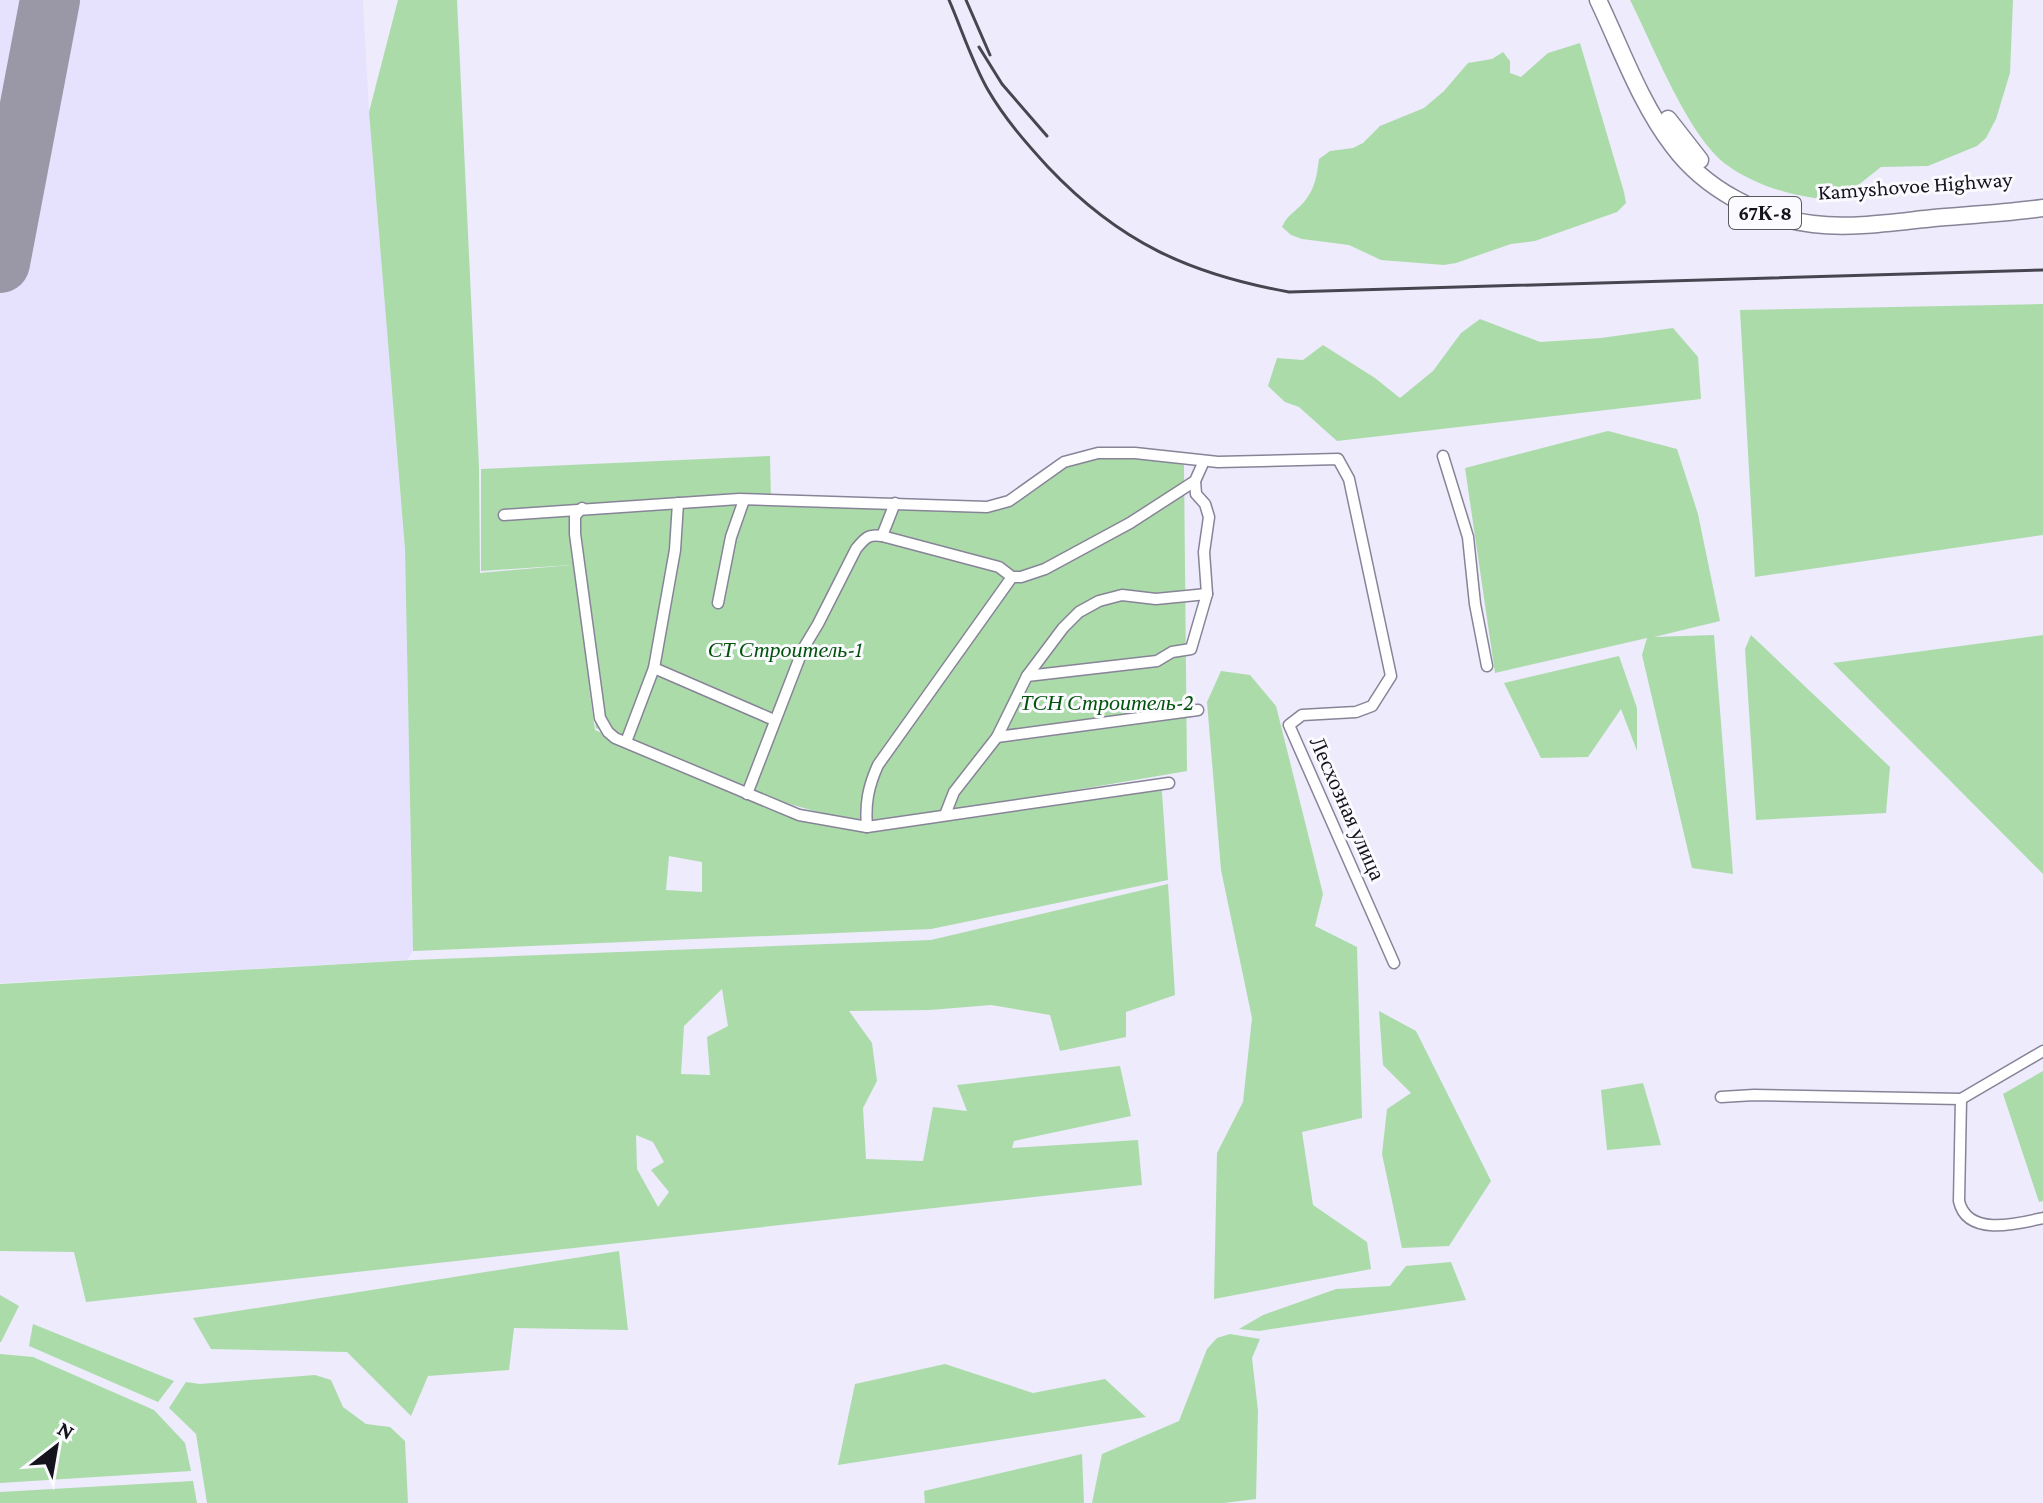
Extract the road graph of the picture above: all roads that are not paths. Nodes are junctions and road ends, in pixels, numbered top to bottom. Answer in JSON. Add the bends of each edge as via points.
{"nodes":[{"id":1,"x":1598,"y":0,"type":"edge"},
{"id":2,"x":1610,"y":0,"type":"edge"},
{"id":3,"x":2043,"y":198,"type":"edge"},
{"id":4,"x":2043,"y":208,"type":"edge"},
{"id":5,"x":1443,"y":456,"type":"dead end"},
{"id":6,"x":1204,"y":461,"type":"junction"},
{"id":7,"x":1195,"y":481,"type":"junction"},
{"id":8,"x":744,"y":500,"type":"junction"},
{"id":9,"x":678,"y":503,"type":"junction"},
{"id":10,"x":895,"y":503,"type":"junction"},
{"id":11,"x":582,"y":508,"type":"junction"},
{"id":12,"x":504,"y":515,"type":"dead end"},
{"id":13,"x":882,"y":536,"type":"junction"},
{"id":14,"x":1012,"y":577,"type":"junction"},
{"id":15,"x":1207,"y":594,"type":"junction"},
{"id":16,"x":718,"y":603,"type":"dead end"},
{"id":17,"x":1487,"y":666,"type":"dead end"},
{"id":18,"x":654,"y":668,"type":"junction"},
{"id":19,"x":1027,"y":676,"type":"junction"},
{"id":20,"x":1198,"y":710,"type":"dead end"},
{"id":21,"x":774,"y":720,"type":"junction"},
{"id":22,"x":997,"y":737,"type":"junction"},
{"id":23,"x":626,"y":742,"type":"junction"},
{"id":24,"x":1169,"y":783,"type":"dead end"},
{"id":25,"x":747,"y":794,"type":"junction"},
{"id":26,"x":945,"y":815,"type":"junction"},
{"id":27,"x":867,"y":827,"type":"junction"},
{"id":28,"x":1394,"y":963,"type":"dead end"},
{"id":29,"x":2043,"y":1051,"type":"edge"},
{"id":30,"x":1721,"y":1097,"type":"dead end"},
{"id":31,"x":1961,"y":1099,"type":"junction"},
{"id":32,"x":2043,"y":1218,"type":"edge"}],
"edges":[{"from":1,"to":4,"type":"main road","name":"Kamyshovoe Highway","number":"67К-8","via":[[1672,145],[1697,172],[1739,202],[1813,224]]},
{"from":2,"to":3,"type":"main road","name":"Kamyshovoe Highway","number":"67К-8","via":[[1647,84],[1675,130],[1701,161],[1740,190],[1808,214]]},
{"from":5,"to":17,"type":"street","via":[[1468,537]]},
{"from":6,"to":7,"type":"street"},
{"from":6,"to":10,"type":"street","via":[[1098,453],[1064,462],[997,505]]},
{"from":6,"to":28,"type":"street","name":"Лесхозная улица","via":[[1338,459],[1349,479],[1391,676],[1372,706],[1302,715],[1289,725]]},
{"from":7,"to":14,"type":"street","via":[[1045,569]]},
{"from":7,"to":15,"type":"street","via":[[1209,517],[1204,552]]},
{"from":8,"to":9,"type":"street"},
{"from":8,"to":10,"type":"street"},
{"from":8,"to":16,"type":"street"},
{"from":9,"to":11,"type":"street"},
{"from":9,"to":18,"type":"street"},
{"from":10,"to":13,"type":"street"},
{"from":11,"to":12,"type":"street"},
{"from":11,"to":23,"type":"street","via":[[575,516],[575,534],[600,718],[608,732]]},
{"from":13,"to":14,"type":"street","via":[[999,567]]},
{"from":13,"to":21,"type":"street","via":[[871,535],[856,549],[803,649]]},
{"from":14,"to":27,"type":"street","via":[[878,765],[867,795]]},
{"from":15,"to":19,"type":"street","via":[[1156,599],[1122,595],[1099,601],[1063,628]]},
{"from":15,"to":19,"type":"street","via":[[1191,649],[1157,661]]},
{"from":18,"to":21,"type":"street"},
{"from":18,"to":23,"type":"street"},
{"from":19,"to":22,"type":"street"},
{"from":20,"to":22,"type":"street"},
{"from":21,"to":25,"type":"street"},
{"from":22,"to":26,"type":"street","via":[[954,792]]},
{"from":23,"to":25,"type":"street"},
{"from":24,"to":26,"type":"street"},
{"from":25,"to":27,"type":"street","via":[[799,815]]},
{"from":26,"to":27,"type":"street"},
{"from":29,"to":31,"type":"street"},
{"from":30,"to":31,"type":"street"},
{"from":31,"to":32,"type":"street","via":[[1959,1201],[1965,1216],[1980,1224]]}]}
